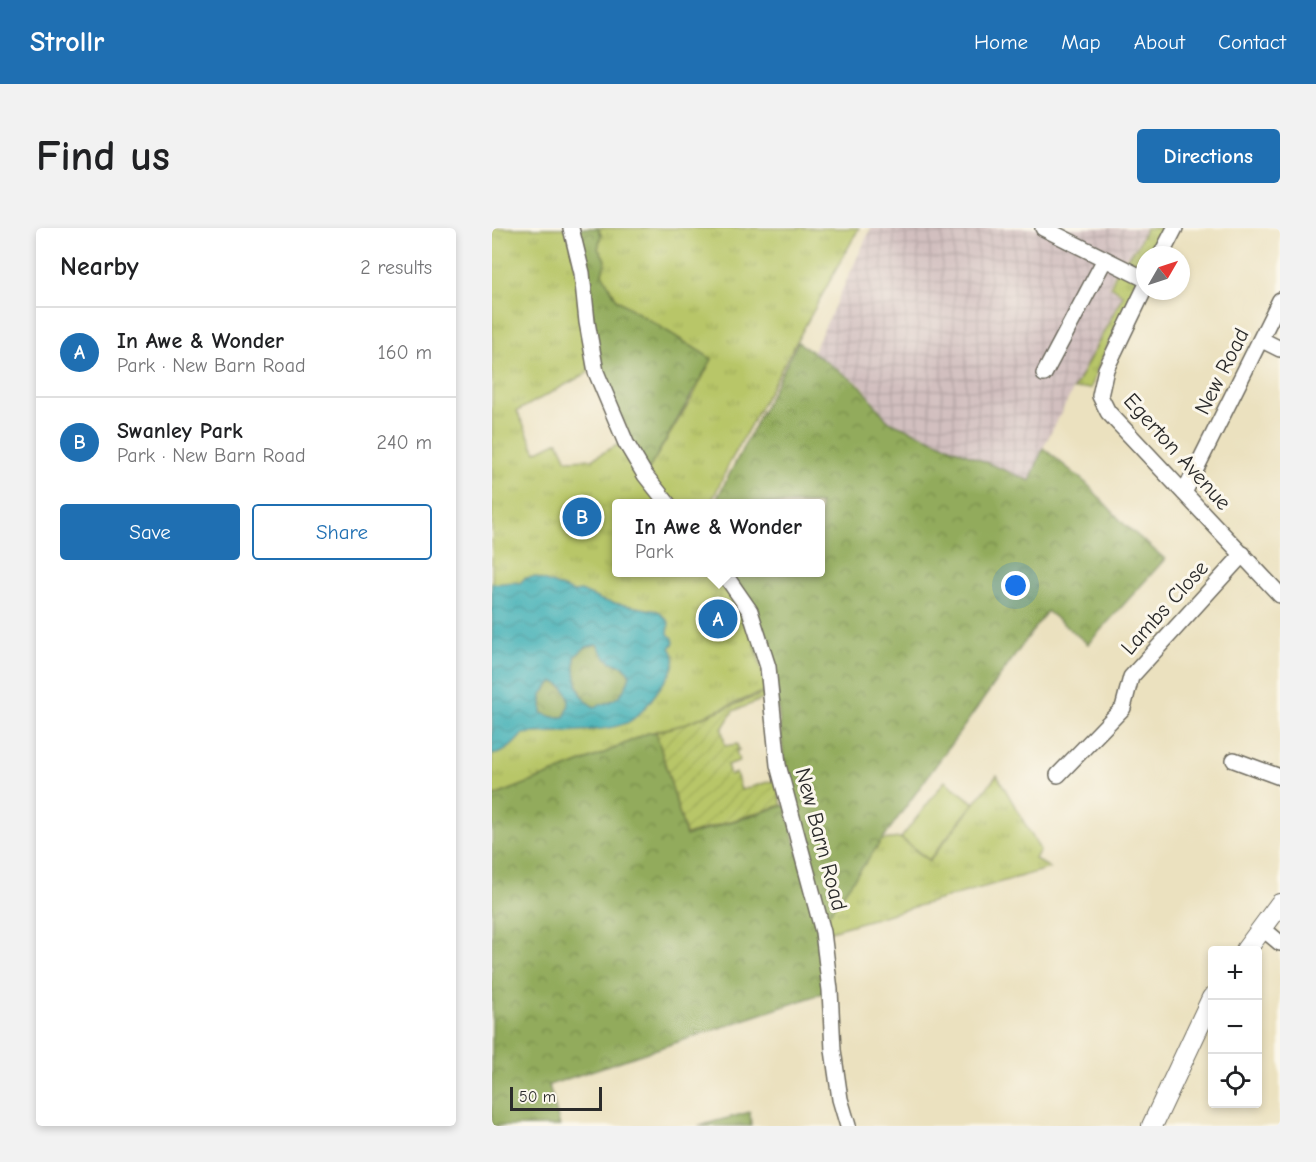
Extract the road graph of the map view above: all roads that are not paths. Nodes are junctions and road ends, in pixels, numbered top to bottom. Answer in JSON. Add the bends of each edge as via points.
{"nodes":[{"id":1,"x":572,"y":228,"type":"edge"},
{"id":2,"x":1043,"y":228,"type":"edge"},
{"id":3,"x":1174,"y":228,"type":"edge"},
{"id":4,"x":1165,"y":246,"type":"edge"},
{"id":5,"x":1105,"y":259,"type":"junction"},
{"id":6,"x":1136,"y":274,"type":"edge"},
{"id":7,"x":1139,"y":300,"type":"edge"},
{"id":8,"x":1280,"y":300,"type":"edge"},
{"id":9,"x":1262,"y":340,"type":"junction"},
{"id":10,"x":1280,"y":349,"type":"edge"},
{"id":11,"x":1044,"y":374,"type":"dead end"},
{"id":12,"x":1184,"y":493,"type":"junction"},
{"id":13,"x":664,"y":499,"type":"edge"},
{"id":14,"x":1243,"y":554,"type":"junction"},
{"id":15,"x":726,"y":577,"type":"edge"},
{"id":16,"x":1280,"y":594,"type":"edge"},
{"id":17,"x":1233,"y":760,"type":"dead end"},
{"id":18,"x":1058,"y":775,"type":"dead end"},
{"id":19,"x":1280,"y":777,"type":"edge"},
{"id":20,"x":1280,"y":904,"type":"edge"},
{"id":21,"x":1262,"y":928,"type":"junction"},
{"id":22,"x":1280,"y":943,"type":"edge"},
{"id":23,"x":1249,"y":946,"type":"edge"},
{"id":24,"x":1208,"y":1006,"type":"edge"},
{"id":25,"x":848,"y":1126,"type":"edge"},
{"id":26,"x":1152,"y":1126,"type":"edge"}],
"edges":[{"from":1,"to":13,"type":"street","via":[[596,372],[626,442]]},
{"from":2,"to":5,"type":"street"},
{"from":3,"to":4,"type":"street"},
{"from":5,"to":6,"type":"street"},
{"from":5,"to":11,"type":"street"},
{"from":7,"to":12,"type":"street","name":"Egerton Avenue","via":[[1106,369],[1100,396],[1108,412]]},
{"from":8,"to":9,"type":"street","name":"New Road"},
{"from":9,"to":10,"type":"street"},
{"from":9,"to":12,"type":"street","name":"New Road"},
{"from":12,"to":14,"type":"street","name":"Egerton Avenue"},
{"from":14,"to":16,"type":"street","name":"Egerton Avenue"},
{"from":14,"to":18,"type":"street","name":"Lambs Close","via":[[1131,677],[1123,708]]},
{"from":15,"to":25,"type":"street","name":"New Barn Road","via":[[750,611],[768,667],[778,765],[823,932],[833,1050]]},
{"from":17,"to":19,"type":"street"},
{"from":20,"to":21,"type":"main road"},
{"from":21,"to":22,"type":"street"},
{"from":21,"to":23,"type":"main road"},
{"from":24,"to":26,"type":"main road"}]}
